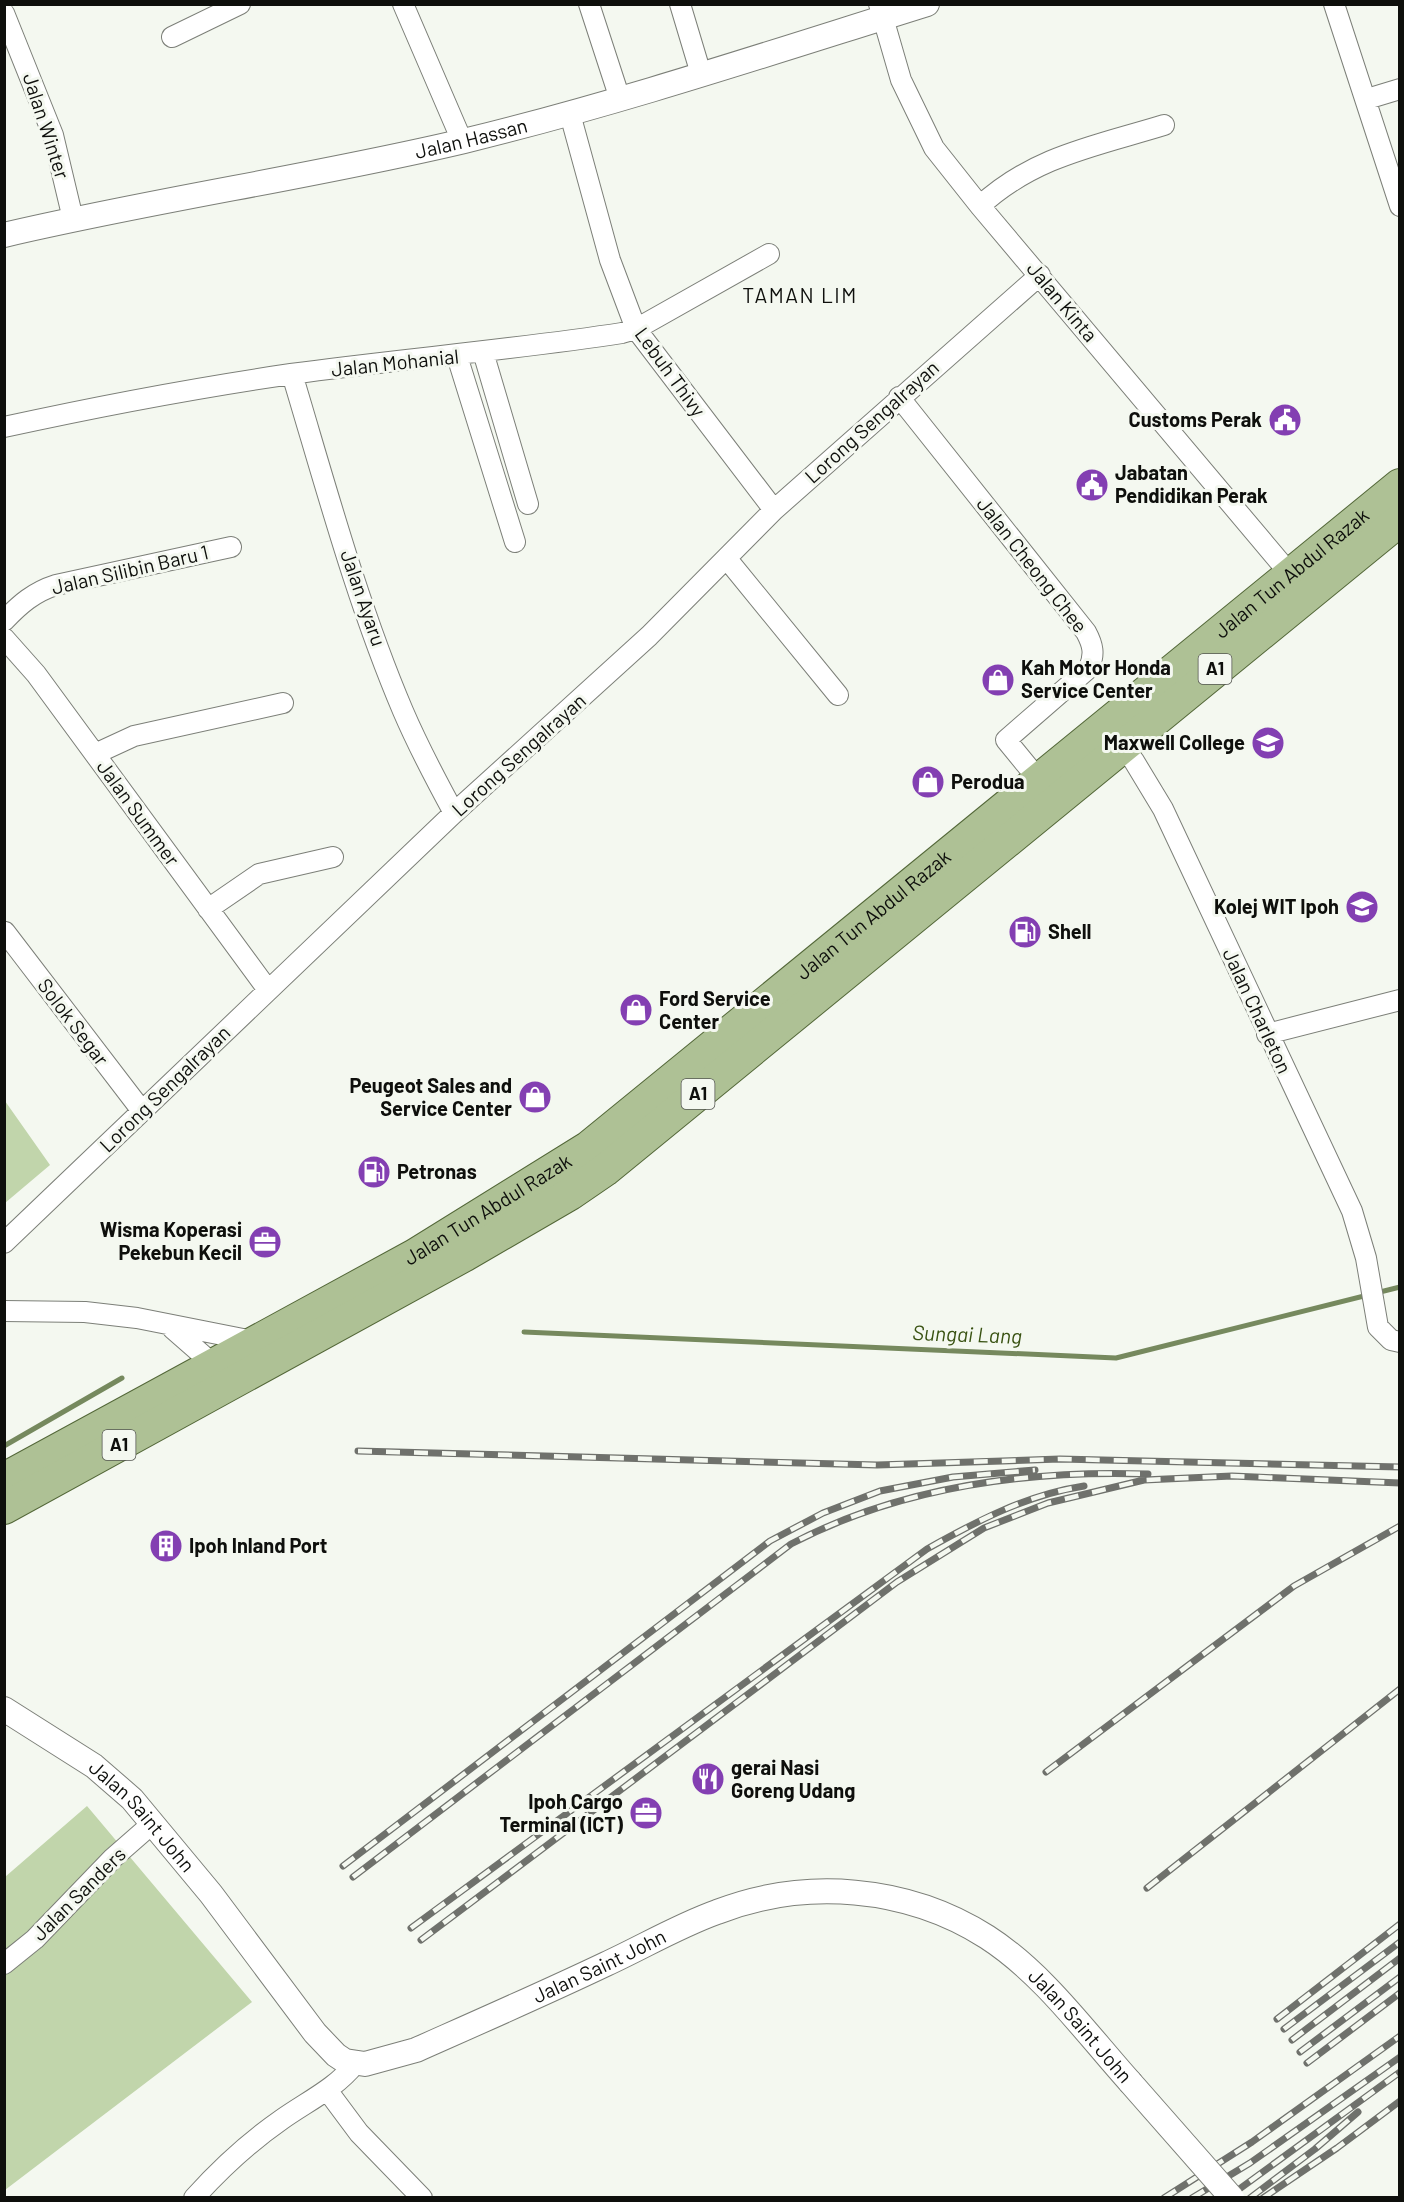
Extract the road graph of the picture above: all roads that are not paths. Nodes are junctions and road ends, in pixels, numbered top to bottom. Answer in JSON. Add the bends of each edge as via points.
{"nodes":[{"id":1,"x":240,"y":4,"type":"edge"},
{"id":2,"x":403,"y":4,"type":"edge"},
{"id":3,"x":589,"y":4,"type":"edge"},
{"id":4,"x":680,"y":4,"type":"edge"},
{"id":5,"x":927,"y":4,"type":"edge"},
{"id":6,"x":1334,"y":4,"type":"edge"},
{"id":7,"x":881,"y":11,"type":"edge"},
{"id":8,"x":4,"y":13,"type":"edge"},
{"id":9,"x":9,"y":35,"type":"edge"},
{"id":10,"x":172,"y":37,"type":"dead end"},
{"id":11,"x":701,"y":74,"type":"junction"},
{"id":12,"x":1400,"y":90,"type":"edge"},
{"id":13,"x":620,"y":99,"type":"junction"},
{"id":14,"x":1367,"y":99,"type":"junction"},
{"id":15,"x":570,"y":114,"type":"junction"},
{"id":16,"x":1164,"y":125,"type":"dead end"},
{"id":17,"x":462,"y":141,"type":"junction"},
{"id":18,"x":980,"y":206,"type":"junction"},
{"id":19,"x":1400,"y":206,"type":"edge"},
{"id":20,"x":73,"y":219,"type":"junction"},
{"id":21,"x":4,"y":235,"type":"edge"},
{"id":22,"x":769,"y":254,"type":"dead end"},
{"id":23,"x":1040,"y":275,"type":"junction"},
{"id":24,"x":636,"y":328,"type":"junction"},
{"id":25,"x":483,"y":352,"type":"junction"},
{"id":26,"x":457,"y":356,"type":"junction"},
{"id":27,"x":292,"y":374,"type":"junction"},
{"id":28,"x":899,"y":398,"type":"junction"},
{"id":29,"x":4,"y":427,"type":"edge"},
{"id":30,"x":1400,"y":485,"type":"edge"},
{"id":31,"x":528,"y":504,"type":"dead end"},
{"id":32,"x":774,"y":510,"type":"junction"},
{"id":33,"x":1400,"y":520,"type":"edge"},
{"id":34,"x":515,"y":542,"type":"dead end"},
{"id":35,"x":231,"y":547,"type":"dead end"},
{"id":36,"x":727,"y":559,"type":"junction"},
{"id":37,"x":1290,"y":574,"type":"junction"},
{"id":38,"x":4,"y":621,"type":"edge"},
{"id":39,"x":1256,"y":636,"type":"junction"},
{"id":40,"x":4,"y":638,"type":"edge"},
{"id":41,"x":838,"y":695,"type":"dead end"},
{"id":42,"x":283,"y":703,"type":"dead end"},
{"id":43,"x":1114,"y":735,"type":"junction"},
{"id":44,"x":95,"y":754,"type":"junction"},
{"id":45,"x":1038,"y":779,"type":"junction"},
{"id":46,"x":454,"y":813,"type":"junction"},
{"id":47,"x":333,"y":857,"type":"dead end"},
{"id":48,"x":208,"y":909,"type":"junction"},
{"id":49,"x":5,"y":932,"type":"edge"},
{"id":50,"x":268,"y":990,"type":"junction"},
{"id":51,"x":1400,"y":1000,"type":"edge"},
{"id":52,"x":1267,"y":1034,"type":"junction"},
{"id":53,"x":142,"y":1111,"type":"junction"},
{"id":54,"x":4,"y":1243,"type":"edge"},
{"id":55,"x":4,"y":1311,"type":"edge"},
{"id":56,"x":168,"y":1326,"type":"junction"},
{"id":57,"x":253,"y":1341,"type":"junction"},
{"id":58,"x":1400,"y":1342,"type":"edge"},
{"id":59,"x":223,"y":1373,"type":"junction"},
{"id":60,"x":4,"y":1479,"type":"edge"},
{"id":61,"x":4,"y":1508,"type":"edge"},
{"id":62,"x":4,"y":1709,"type":"edge"},
{"id":63,"x":4,"y":1728,"type":"edge"},
{"id":64,"x":149,"y":1827,"type":"junction"},
{"id":65,"x":4,"y":1964,"type":"edge"},
{"id":66,"x":351,"y":2069,"type":"junction"},
{"id":67,"x":1125,"y":2086,"type":"junction"},
{"id":68,"x":327,"y":2090,"type":"junction"},
{"id":69,"x":194,"y":2198,"type":"edge"},
{"id":70,"x":422,"y":2198,"type":"edge"},
{"id":71,"x":1218,"y":2198,"type":"edge"},
{"id":72,"x":1232,"y":2198,"type":"edge"}],
"edges":[{"from":1,"to":10,"type":"street"},
{"from":2,"to":17,"type":"street"},
{"from":3,"to":13,"type":"street"},
{"from":4,"to":11,"type":"street"},
{"from":5,"to":7,"type":"street","name":"Jalan Hassan"},
{"from":6,"to":14,"type":"street"},
{"from":7,"to":11,"type":"street","name":"Jalan Hassan"},
{"from":7,"to":18,"type":"street","name":"Jalan Kinta","via":[[901,80],[934,148]]},
{"from":8,"to":9,"type":"street","name":"Jalan Winter"},
{"from":9,"to":20,"type":"street","name":"Jalan Winter","via":[[52,135]]},
{"from":11,"to":13,"type":"street","name":"Jalan Hassan"},
{"from":12,"to":14,"type":"street"},
{"from":13,"to":15,"type":"street","name":"Jalan Hassan"},
{"from":14,"to":19,"type":"street"},
{"from":15,"to":17,"type":"street","name":"Jalan Hassan"},
{"from":15,"to":24,"type":"street","name":"Lebuh Thivy","via":[[610,260]]},
{"from":16,"to":18,"type":"street","via":[[1034,166],[1002,185]]},
{"from":17,"to":20,"type":"street","name":"Jalan Hassan"},
{"from":18,"to":23,"type":"street","name":"Jalan Kinta"},
{"from":20,"to":21,"type":"street","name":"Jalan Hassan"},
{"from":22,"to":24,"type":"street","name":"Jalan Mohanial"},
{"from":23,"to":28,"type":"street","name":"Lorong Sengalrayan"},
{"from":23,"to":37,"type":"street","name":"Jalan Kinta"},
{"from":24,"to":25,"type":"street","name":"Jalan Mohanial"},
{"from":24,"to":32,"type":"street","name":"Lebuh Thivy"},
{"from":25,"to":26,"type":"street","name":"Jalan Mohanial"},
{"from":25,"to":31,"type":"street"},
{"from":26,"to":27,"type":"street","name":"Jalan Mohanial"},
{"from":26,"to":34,"type":"street"},
{"from":27,"to":29,"type":"street","name":"Jalan Mohanial","via":[[125,400]]},
{"from":27,"to":46,"type":"street","name":"Jalan Ayaru","via":[[391,680]]},
{"from":28,"to":32,"type":"street","name":"Lorong Sengalrayan"},
{"from":28,"to":45,"type":"street","name":"Jalan Cheong Chee","via":[[1093,644],[1089,668],[1006,740]]},
{"from":30,"to":37,"type":"main road","name":"Jalan Tun Abdul Razak","number":"A1"},
{"from":32,"to":36,"type":"street","name":"Lorong Sengalrayan"},
{"from":33,"to":37,"type":"main road","via":[[1377,530],[1323,573],[1296,579]]},
{"from":33,"to":39,"type":"main road","name":"Jalan Tun Abdul Razak","number":"A1"},
{"from":35,"to":38,"type":"street","name":"Jalan Silibin Baru 1","via":[[48,588],[25,600]]},
{"from":36,"to":41,"type":"street"},
{"from":36,"to":46,"type":"street","name":"Lorong Sengalrayan"},
{"from":37,"to":39,"type":"main road","via":[[1292,582],[1287,594]]},
{"from":37,"to":43,"type":"main road","name":"Jalan Tun Abdul Razak","number":"A1"},
{"from":39,"to":43,"type":"main road","name":"Jalan Tun Abdul Razak","number":"A1"},
{"from":40,"to":44,"type":"street","name":"Jalan Summer"},
{"from":42,"to":44,"type":"street","via":[[134,736]]},
{"from":43,"to":45,"type":"main road","name":"Jalan Tun Abdul Razak","number":"A1"},
{"from":43,"to":52,"type":"street","name":"Jalan Charleton","via":[[1162,809]]},
{"from":43,"to":59,"type":"main road","name":"Jalan Tun Abdul Razak","number":"A1","via":[[605,1170],[465,1255]]},
{"from":44,"to":48,"type":"street","name":"Jalan Summer"},
{"from":45,"to":57,"type":"main road","name":"Jalan Tun Abdul Razak","number":"A1","via":[[590,1147],[424,1249]]},
{"from":46,"to":50,"type":"street","name":"Lorong Sengalrayan"},
{"from":47,"to":48,"type":"street","via":[[259,874]]},
{"from":48,"to":50,"type":"street","name":"Jalan Summer"},
{"from":49,"to":53,"type":"street","name":"Solok Segar"},
{"from":50,"to":53,"type":"street","name":"Lorong Sengalrayan"},
{"from":51,"to":52,"type":"street"},
{"from":52,"to":58,"type":"street","name":"Jalan Charleton","via":[[1352,1211],[1366,1258],[1378,1327],[1391,1340]]},
{"from":53,"to":54,"type":"street","name":"Lorong Sengalrayan"},
{"from":55,"to":56,"type":"street","via":[[85,1312]]},
{"from":56,"to":57,"type":"street"},
{"from":56,"to":59,"type":"street"},
{"from":57,"to":59,"type":"main road","name":"Jalan Tun Abdul Razak","number":"A1"},
{"from":59,"to":60,"type":"main road","name":"Jalan Tun Abdul Razak","number":"A1"},
{"from":59,"to":61,"type":"main road","name":"Jalan Tun Abdul Razak","number":"A1"},
{"from":62,"to":64,"type":"street","name":"Jalan Saint John","via":[[94,1766],[132,1799]]},
{"from":63,"to":64,"type":"street","name":"Jalan Saint John","via":[[104,1789]]},
{"from":64,"to":65,"type":"street","name":"Jalan Sanders","via":[[106,1864],[35,1939]]},
{"from":64,"to":66,"type":"street","name":"Jalan Saint John","via":[[211,1894],[315,2033]]},
{"from":66,"to":67,"type":"street","name":"Jalan Saint John","via":[[416,2050],[718,1911],[772,1896],[836,1891],[867,1893],[927,1907],[988,1938],[1036,1979]]},
{"from":66,"to":68,"type":"street"},
{"from":67,"to":71,"type":"street","name":"Jalan Saint John"},
{"from":67,"to":72,"type":"street","name":"Jalan Saint John","bridge":true},
{"from":68,"to":69,"type":"street","via":[[253,2140],[225,2163]]},
{"from":68,"to":70,"type":"street","via":[[359,2133]]}]}
